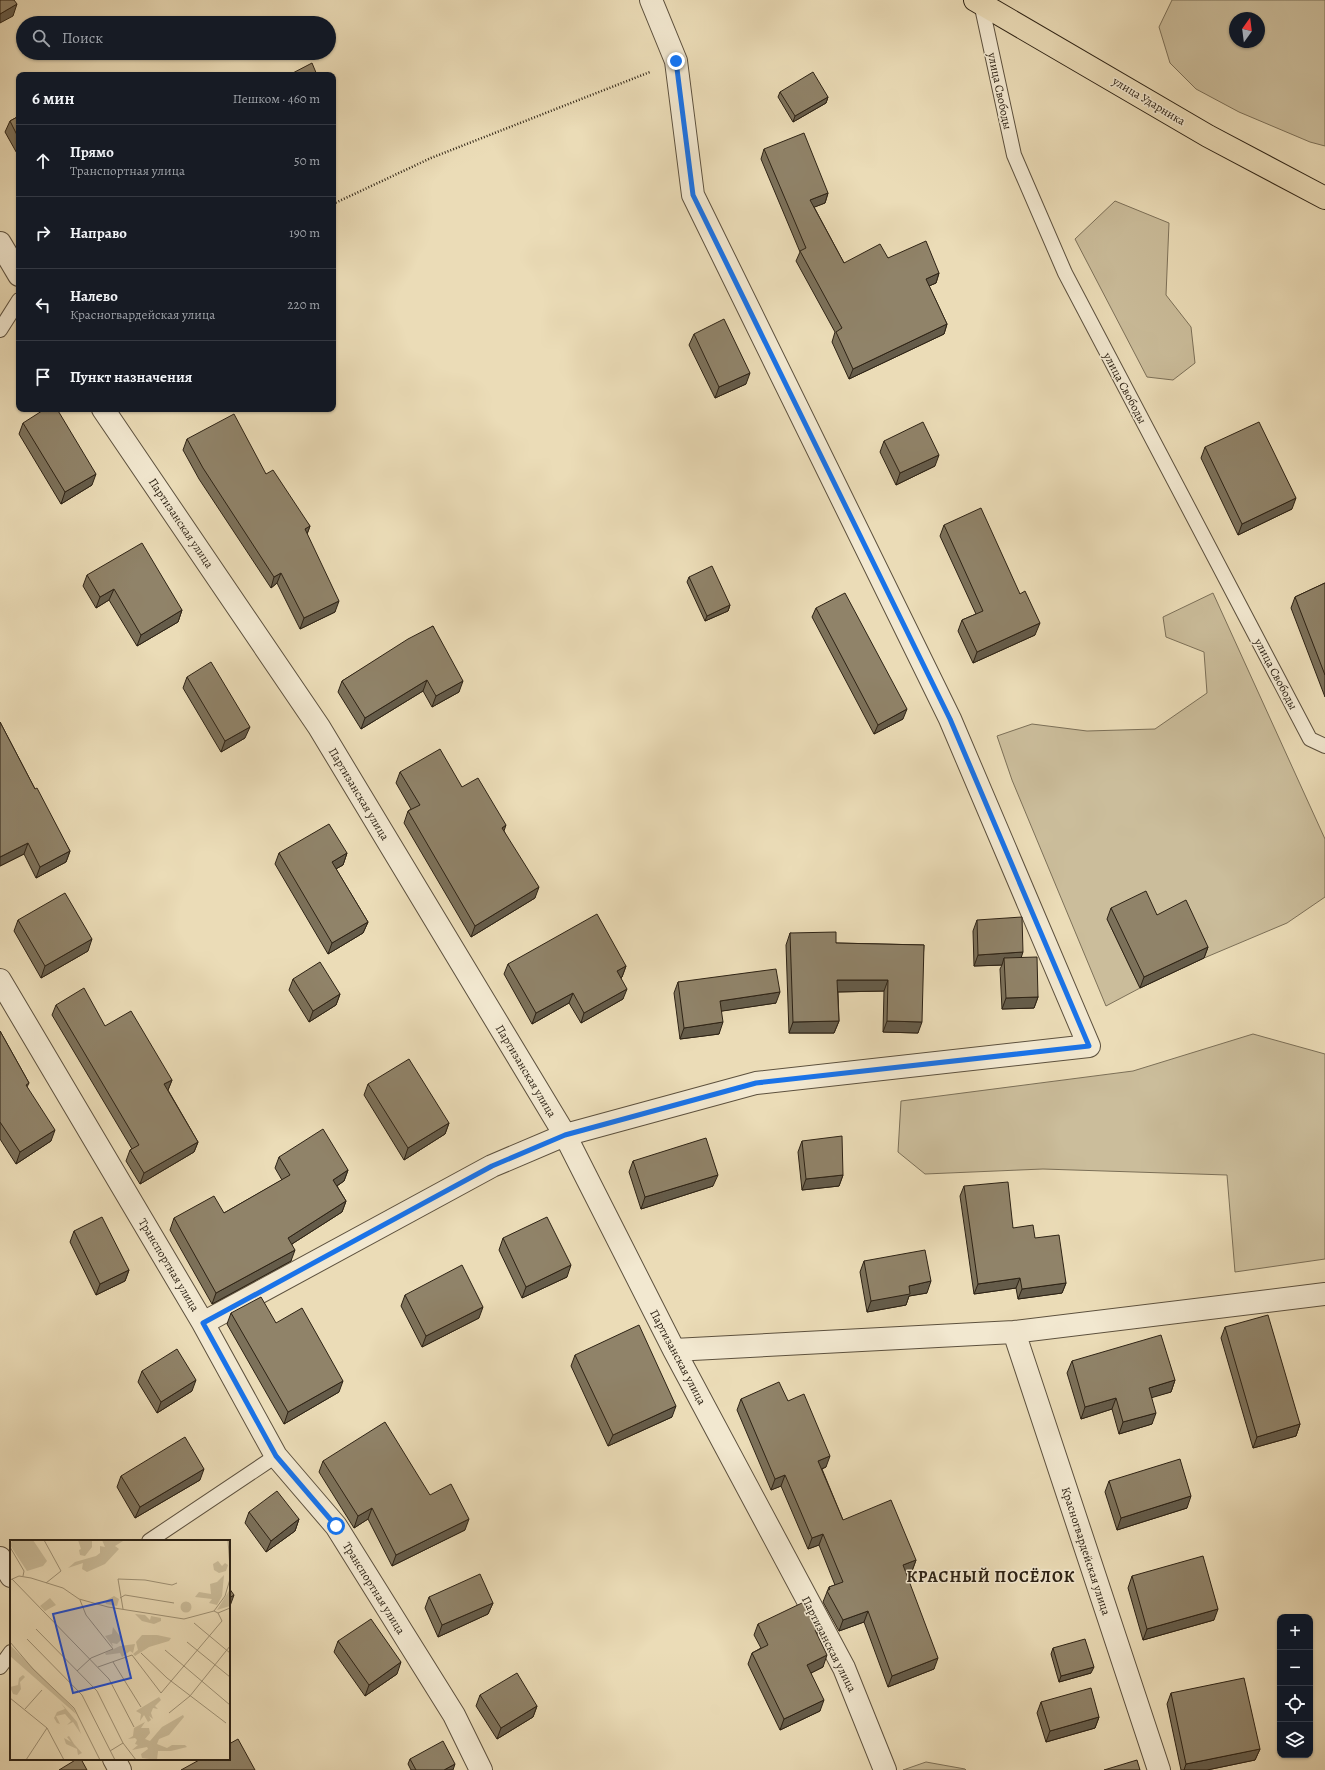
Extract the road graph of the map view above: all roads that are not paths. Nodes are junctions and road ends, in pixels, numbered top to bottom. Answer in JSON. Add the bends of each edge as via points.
{"nodes":[{"id":1,"x":651,"y":0,"type":"edge"},
{"id":2,"x":978,"y":2,"type":"edge"},
{"id":3,"x":1325,"y":198,"type":"edge"},
{"id":4,"x":0,"y":243,"type":"edge"},
{"id":5,"x":16,"y":270,"type":"edge"},
{"id":6,"x":16,"y":305,"type":"edge"},
{"id":7,"x":0,"y":330,"type":"edge"},
{"id":8,"x":105,"y":412,"type":"edge"},
{"id":9,"x":1325,"y":746,"type":"edge"},
{"id":10,"x":0,"y":980,"type":"edge"},
{"id":11,"x":565,"y":1135,"type":"junction"},
{"id":12,"x":1325,"y":1294,"type":"edge"},
{"id":13,"x":203,"y":1323,"type":"junction"},
{"id":14,"x":1014,"y":1332,"type":"junction"},
{"id":15,"x":674,"y":1350,"type":"junction"},
{"id":16,"x":276,"y":1456,"type":"junction"},
{"id":17,"x":150,"y":1540,"type":"edge"},
{"id":18,"x":0,"y":1558,"type":"edge"},
{"id":19,"x":10,"y":1574,"type":"edge"},
{"id":20,"x":10,"y":1653,"type":"edge"},
{"id":21,"x":0,"y":1667,"type":"edge"},
{"id":22,"x":115,"y":1760,"type":"edge"},
{"id":23,"x":120,"y":1770,"type":"edge"},
{"id":24,"x":481,"y":1770,"type":"edge"},
{"id":25,"x":885,"y":1770,"type":"edge"},
{"id":26,"x":1159,"y":1770,"type":"edge"}],
"edges":[{"from":1,"to":11,"type":"street","via":[[676,61],[693,195],[950,719],[1089,1046],[756,1083]]},
{"from":2,"to":3,"type":"main road","name":"улица Ударника","via":[[1208,136]]},
{"from":2,"to":9,"type":"lane","name":"улица Свободы","via":[[1014,156],[1065,274],[1310,739]]},
{"from":4,"to":5,"type":"street"},
{"from":6,"to":7,"type":"lane"},
{"from":8,"to":11,"type":"street","name":"Партизанская улица","via":[[319,727]]},
{"from":10,"to":13,"type":"street","name":"Транспортная улица"},
{"from":11,"to":13,"type":"street","via":[[492,1166]]},
{"from":11,"to":15,"type":"street","name":"Партизанская улица"},
{"from":12,"to":14,"type":"street"},
{"from":13,"to":16,"type":"street","name":"Транспортная улица"},
{"from":14,"to":15,"type":"street"},
{"from":14,"to":26,"type":"street","name":"Красногвардейская улица"},
{"from":15,"to":25,"type":"street","name":"Партизанская улица","via":[[844,1668]]},
{"from":16,"to":17,"type":"lane"},
{"from":16,"to":24,"type":"street","name":"Транспортная улица","via":[[336,1526],[454,1715]]},
{"from":18,"to":19,"type":"street"},
{"from":20,"to":21,"type":"lane"},
{"from":22,"to":23,"type":"street"}]}
